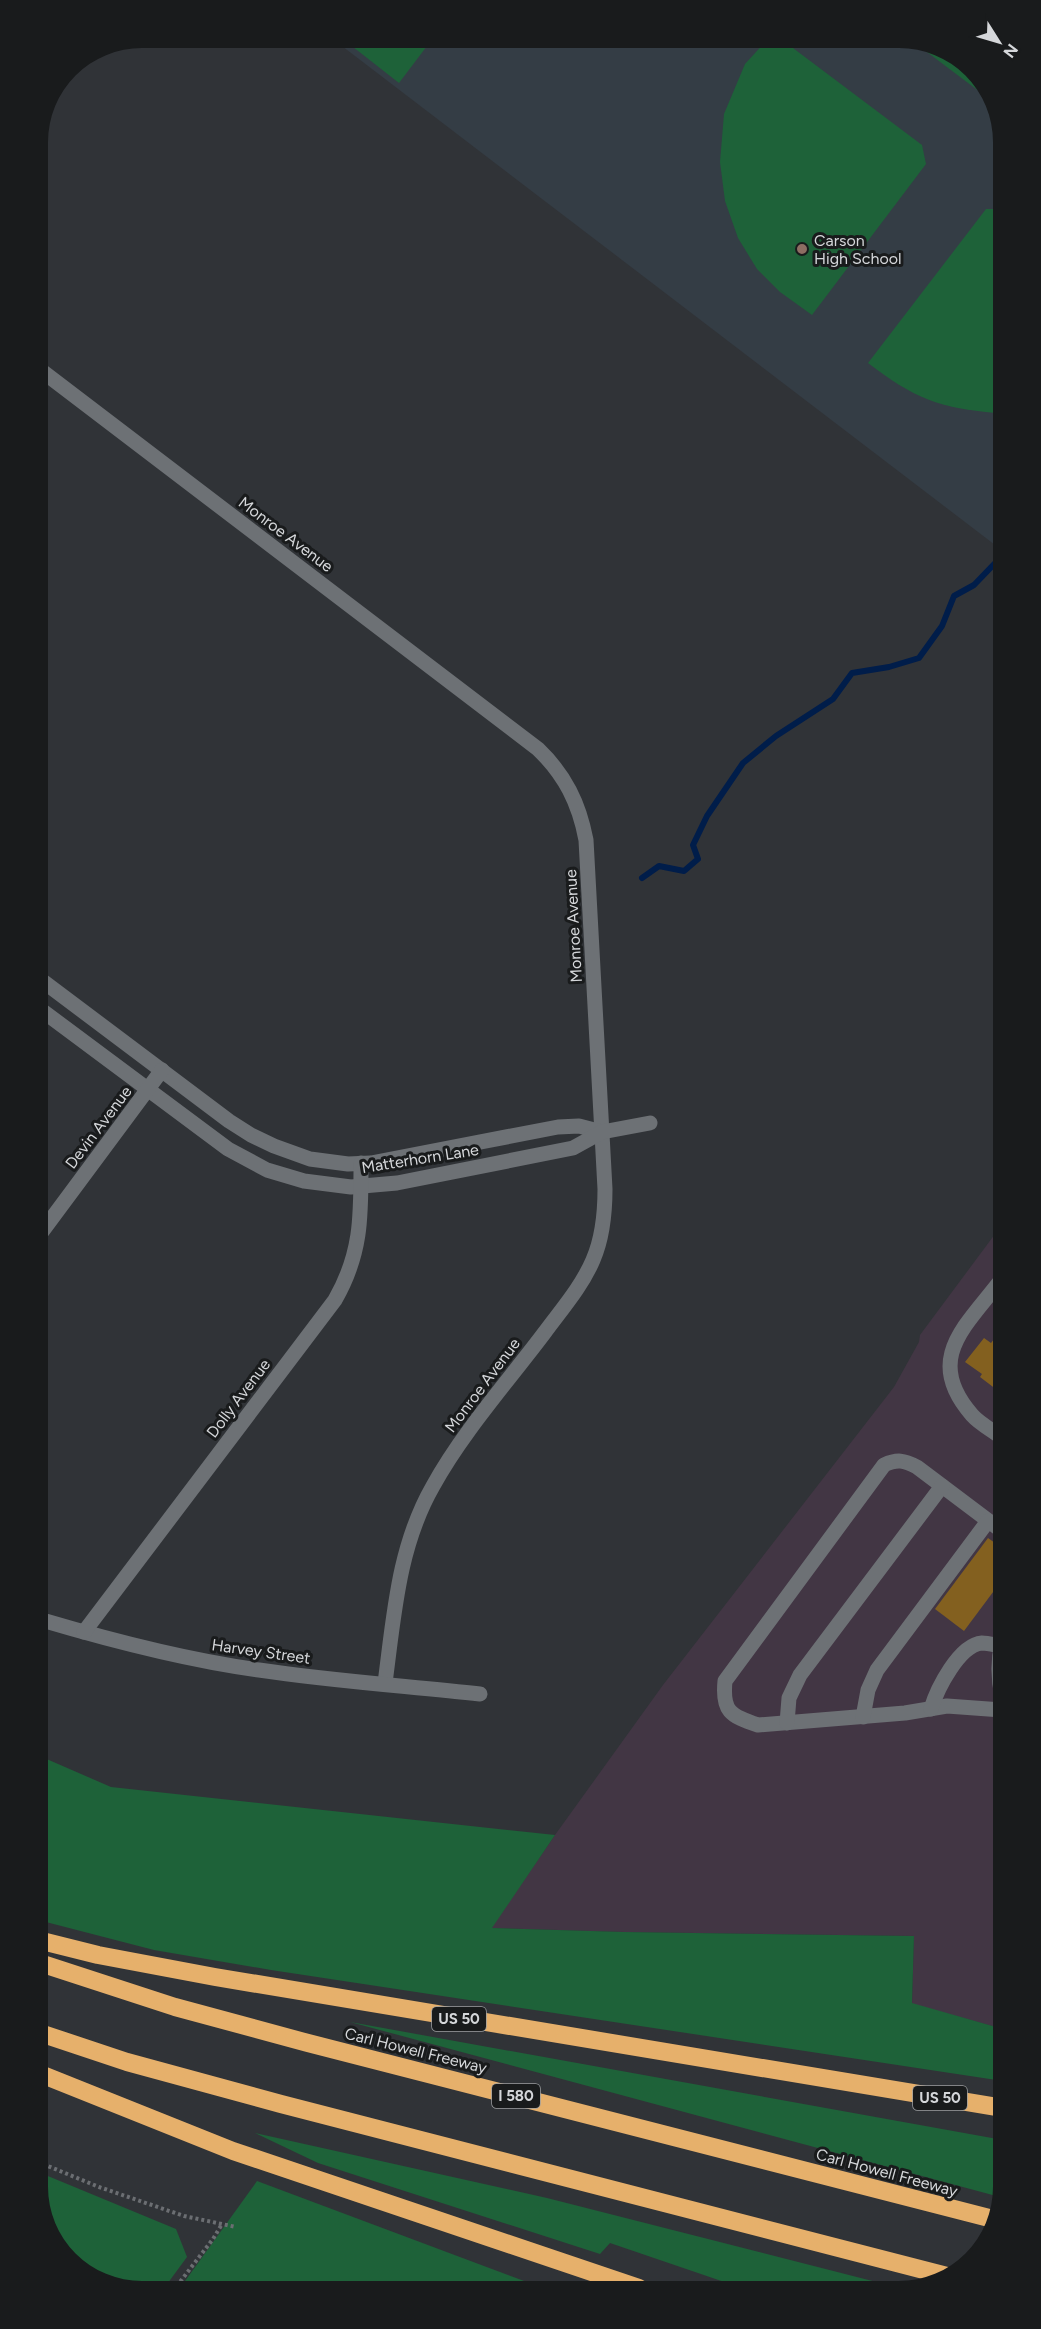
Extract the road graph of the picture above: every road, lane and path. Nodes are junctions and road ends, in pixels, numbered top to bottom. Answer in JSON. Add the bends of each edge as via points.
{"nodes":[{"id":1,"x":48,"y":376,"type":"edge"},
{"id":2,"x":48,"y":985,"type":"edge"},
{"id":3,"x":48,"y":1015,"type":"edge"},
{"id":4,"x":162,"y":1070,"type":"junction"},
{"id":5,"x":148,"y":1090,"type":"junction"},
{"id":6,"x":650,"y":1123,"type":"dead end"},
{"id":7,"x":602,"y":1132,"type":"junction"},
{"id":8,"x":361,"y":1163,"type":"junction"},
{"id":9,"x":361,"y":1187,"type":"junction"},
{"id":10,"x":48,"y":1224,"type":"edge"},
{"id":11,"x":993,"y":1291,"type":"edge"},
{"id":12,"x":993,"y":1431,"type":"edge"},
{"id":13,"x":942,"y":1486,"type":"junction"},
{"id":14,"x":988,"y":1521,"type":"junction"},
{"id":15,"x":993,"y":1525,"type":"edge"},
{"id":16,"x":48,"y":1622,"type":"edge"},
{"id":17,"x":84,"y":1632,"type":"junction"},
{"id":18,"x":993,"y":1644,"type":"edge"},
{"id":19,"x":385,"y":1683,"type":"junction"},
{"id":20,"x":480,"y":1694,"type":"dead end"},
{"id":21,"x":931,"y":1709,"type":"junction"},
{"id":22,"x":993,"y":1709,"type":"edge"},
{"id":23,"x":863,"y":1717,"type":"junction"},
{"id":24,"x":787,"y":1723,"type":"junction"},
{"id":25,"x":48,"y":1942,"type":"edge"},
{"id":26,"x":48,"y":1966,"type":"edge"},
{"id":27,"x":48,"y":2036,"type":"edge"},
{"id":28,"x":48,"y":2077,"type":"edge"},
{"id":29,"x":993,"y":2106,"type":"edge"},
{"id":30,"x":48,"y":2166,"type":"edge"},
{"id":31,"x":988,"y":2218,"type":"edge"},
{"id":32,"x":222,"y":2224,"type":"junction"},
{"id":33,"x":236,"y":2227,"type":"dead end"},
{"id":34,"x":936,"y":2273,"type":"edge"},
{"id":35,"x":181,"y":2281,"type":"edge"},
{"id":36,"x":618,"y":2281,"type":"edge"}],
"edges":[{"from":1,"to":7,"type":"street","name":"Monroe Avenue","via":[[526,739],[560,772],[577,804],[586,840]]},
{"from":2,"to":4,"type":"street","name":"Matterhorn Lane"},
{"from":3,"to":5,"type":"street","name":"Matterhorn Lane"},
{"from":4,"to":5,"type":"street","name":"Devin Avenue"},
{"from":4,"to":8,"type":"street","name":"Matterhorn Lane","via":[[229,1121],[274,1146],[310,1159]]},
{"from":5,"to":9,"type":"street","name":"Matterhorn Lane","via":[[250,1162],[304,1181]]},
{"from":5,"to":10,"type":"street","name":"Devin Avenue"},
{"from":6,"to":7,"type":"street","name":"Matterhorn Lane"},
{"from":7,"to":8,"type":"street","name":"Matterhorn Lane","via":[[579,1126],[558,1127]]},
{"from":7,"to":9,"type":"street","name":"Matterhorn Lane","via":[[562,1151]]},
{"from":7,"to":19,"type":"street","name":"Monroe Avenue","via":[[604,1225],[594,1259],[577,1290],[444,1467],[422,1507],[400,1575]]},
{"from":8,"to":9,"type":"street","name":"Dolly Avenue"},
{"from":9,"to":17,"type":"street","name":"Dolly Avenue","via":[[357,1248],[334,1300]]},
{"from":11,"to":12,"type":"street","via":[[955,1341],[948,1363],[954,1386],[972,1416]]},
{"from":13,"to":14,"type":"street"},
{"from":13,"to":24,"type":"street","via":[[800,1675],[789,1698]]},
{"from":13,"to":24,"type":"street","via":[[906,1462],[895,1460],[884,1465],[725,1681],[728,1710],[741,1720],[758,1725]]},
{"from":14,"to":15,"type":"street"},
{"from":14,"to":23,"type":"street","via":[[877,1670]]},
{"from":16,"to":17,"type":"street","name":"Harvey Street"},
{"from":17,"to":19,"type":"street","name":"Harvey Street","via":[[228,1665]]},
{"from":18,"to":21,"type":"street","via":[[966,1649],[938,1688]]},
{"from":19,"to":20,"type":"street","name":"Harvey Street"},
{"from":21,"to":22,"type":"street","via":[[947,1706]]},
{"from":21,"to":23,"type":"street"},
{"from":23,"to":24,"type":"street"},
{"from":25,"to":29,"type":"highway","number":"US 50","via":[[215,1977]]},
{"from":26,"to":31,"type":"highway","name":"Carl Howell Freeway","number":"I 580","via":[[175,2007],[308,2043]]},
{"from":27,"to":34,"type":"highway","via":[[248,2096]]},
{"from":28,"to":36,"type":"highway","via":[[233,2151]]},
{"from":30,"to":32,"type":"path","via":[[184,2216]]},
{"from":32,"to":33,"type":"path"},
{"from":32,"to":35,"type":"path"}]}
